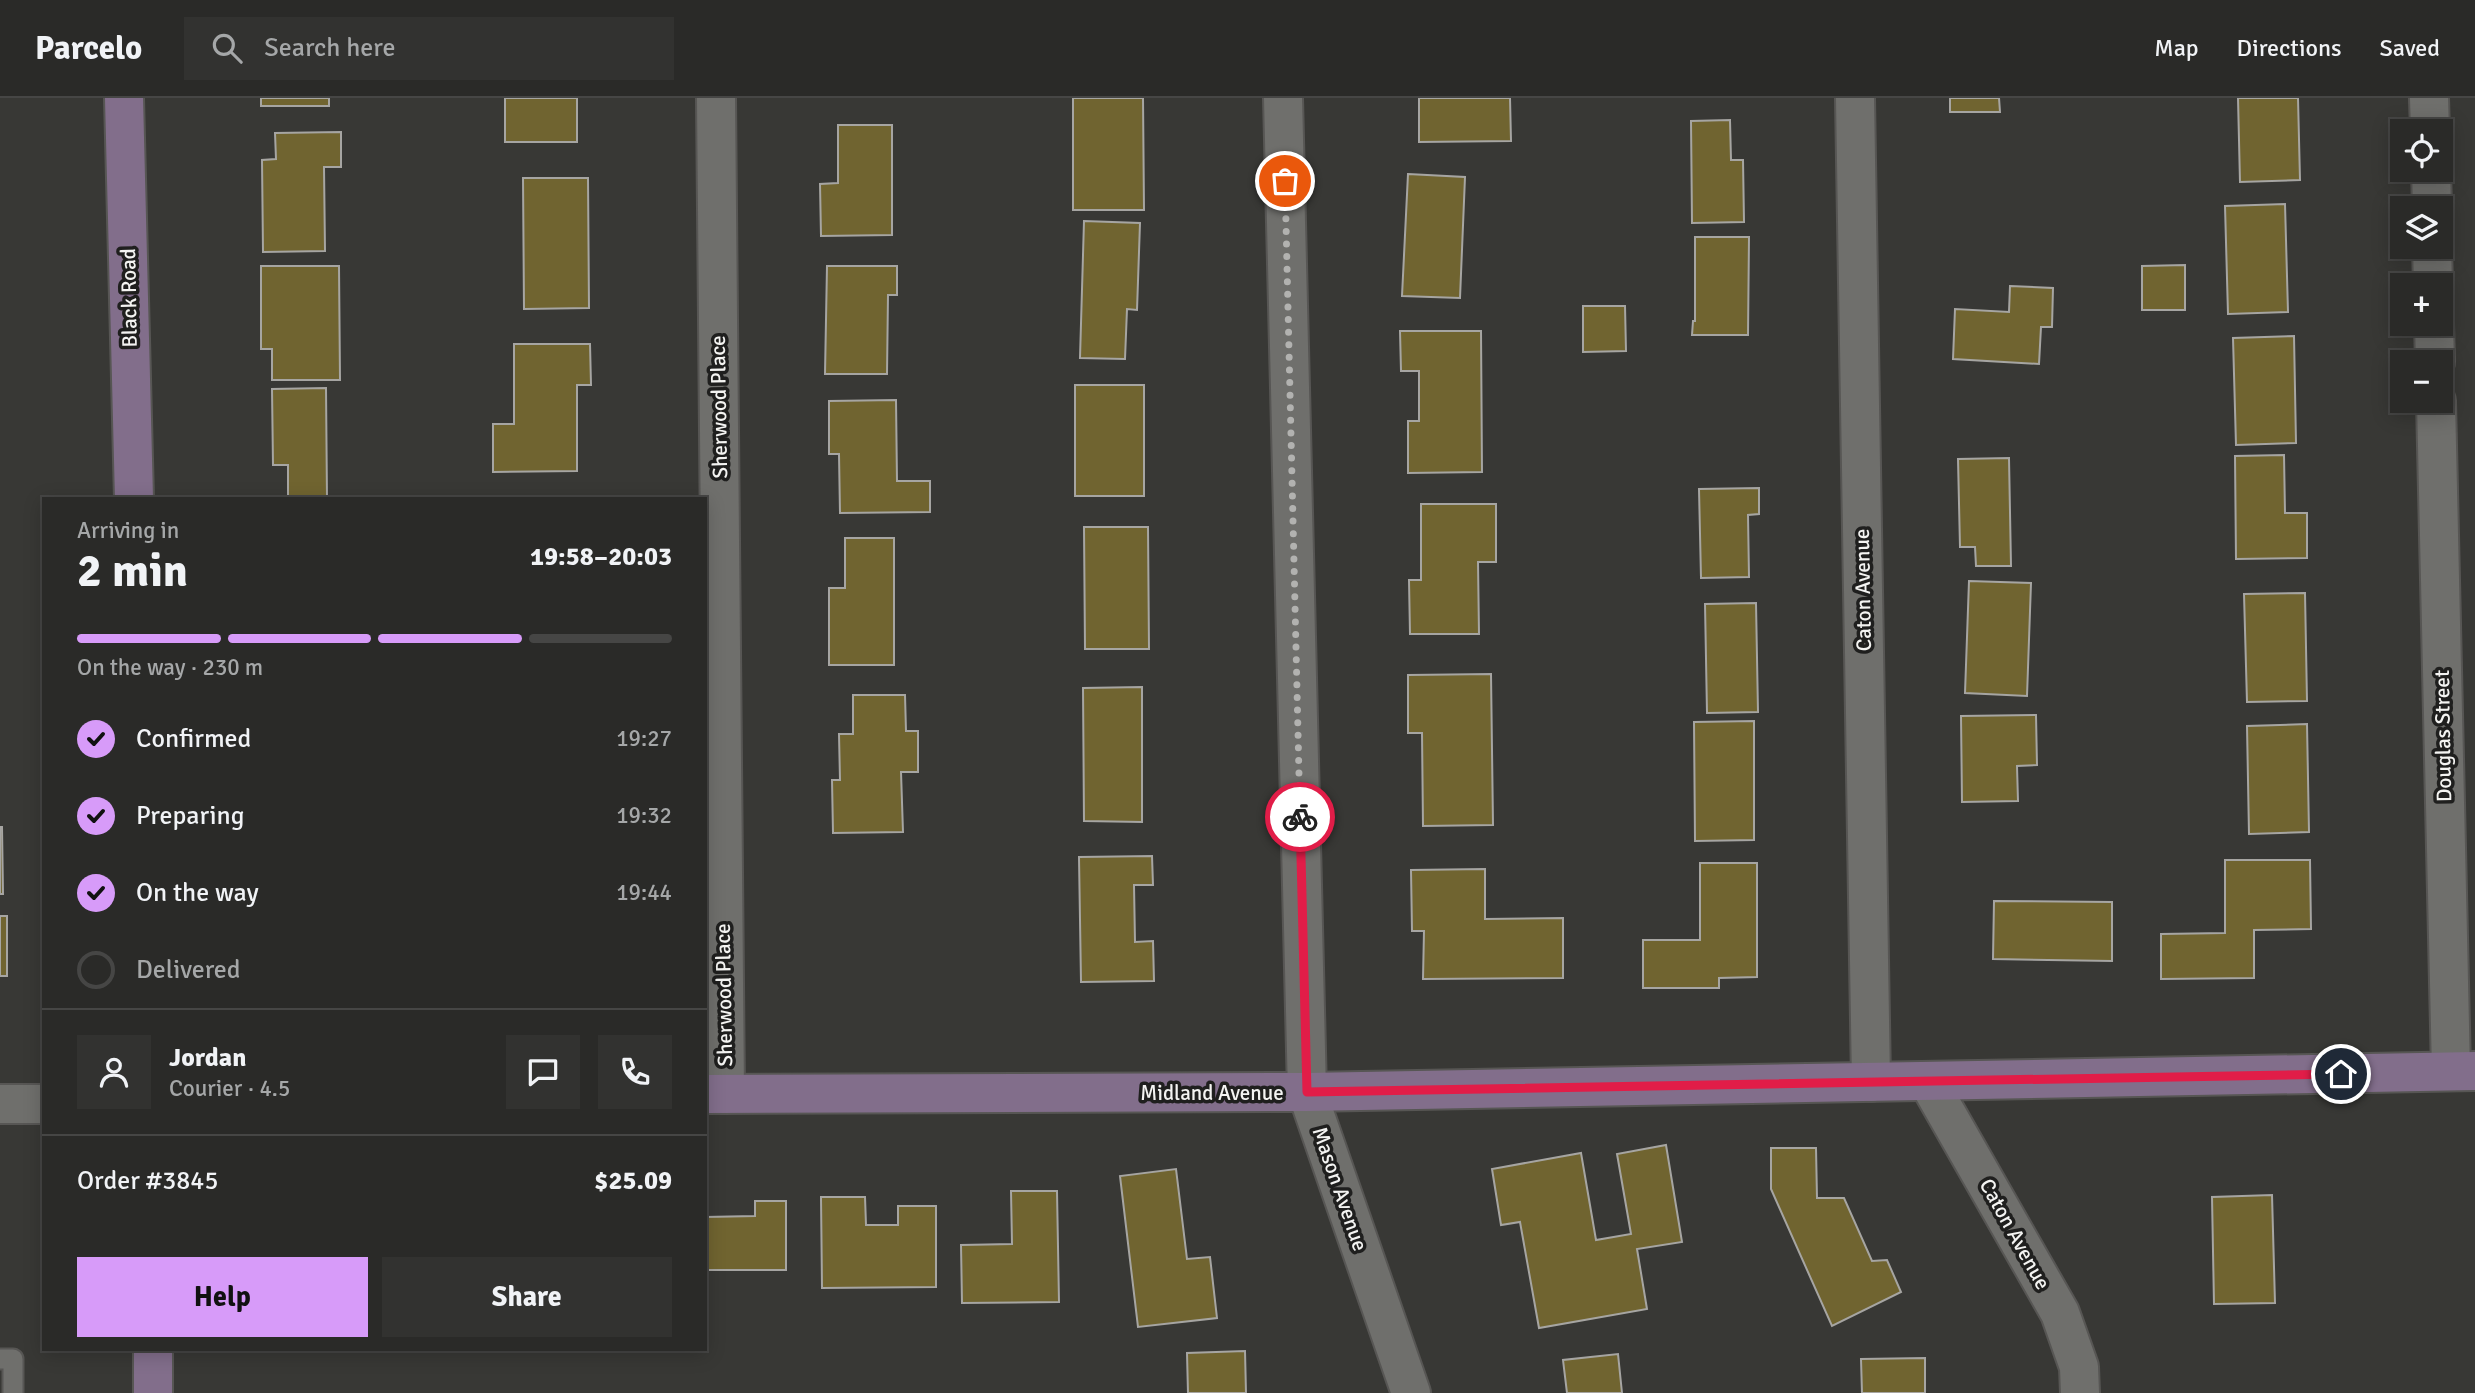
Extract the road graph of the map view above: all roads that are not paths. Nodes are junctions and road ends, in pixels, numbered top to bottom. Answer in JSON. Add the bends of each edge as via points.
{"nodes":[{"id":1,"x":124,"y":98,"type":"edge"},
{"id":2,"x":716,"y":98,"type":"edge"},
{"id":3,"x":1283,"y":98,"type":"edge"},
{"id":4,"x":1855,"y":98,"type":"edge"},
{"id":5,"x":2429,"y":98,"type":"edge"},
{"id":6,"x":2430,"y":119,"type":"edge"},
{"id":7,"x":2436,"y":413,"type":"edge"},
{"id":8,"x":134,"y":497,"type":"edge"},
{"id":9,"x":2463,"y":1071,"type":"edge"},
{"id":10,"x":1871,"y":1082,"type":"junction"},
{"id":11,"x":1929,"y":1083,"type":"junction"},
{"id":12,"x":1307,"y":1092,"type":"junction"},
{"id":13,"x":715,"y":1094,"type":"edge"},
{"id":14,"x":0,"y":1104,"type":"edge"},
{"id":15,"x":42,"y":1104,"type":"edge"},
{"id":16,"x":153,"y":1351,"type":"edge"},
{"id":17,"x":0,"y":1359,"type":"edge"},
{"id":18,"x":13,"y":1393,"type":"edge"},
{"id":19,"x":153,"y":1393,"type":"edge"},
{"id":20,"x":1411,"y":1393,"type":"edge"},
{"id":21,"x":2080,"y":1393,"type":"edge"}],
"edges":[{"from":1,"to":8,"type":"main road","name":"Black Road"},
{"from":2,"to":13,"type":"street","name":"Sherwood Place"},
{"from":3,"to":12,"type":"street","name":"Mason Avenue"},
{"from":4,"to":10,"type":"street","name":"Caton Avenue"},
{"from":5,"to":6,"type":"street"},
{"from":7,"to":9,"type":"street","name":"Douglas Street"},
{"from":9,"to":11,"type":"main road","name":"Midland Avenue"},
{"from":10,"to":11,"type":"main road","name":"Midland Avenue"},
{"from":10,"to":12,"type":"main road","name":"Midland Avenue"},
{"from":11,"to":21,"type":"street","name":"Caton Avenue","via":[[2060,1313],[2079,1367]]},
{"from":12,"to":13,"type":"main road","name":"Midland Avenue"},
{"from":12,"to":20,"type":"street","name":"Mason Avenue"},
{"from":14,"to":15,"type":"street"},
{"from":16,"to":19,"type":"main road"},
{"from":17,"to":18,"type":"lane","via":[[13,1359]]}]}
